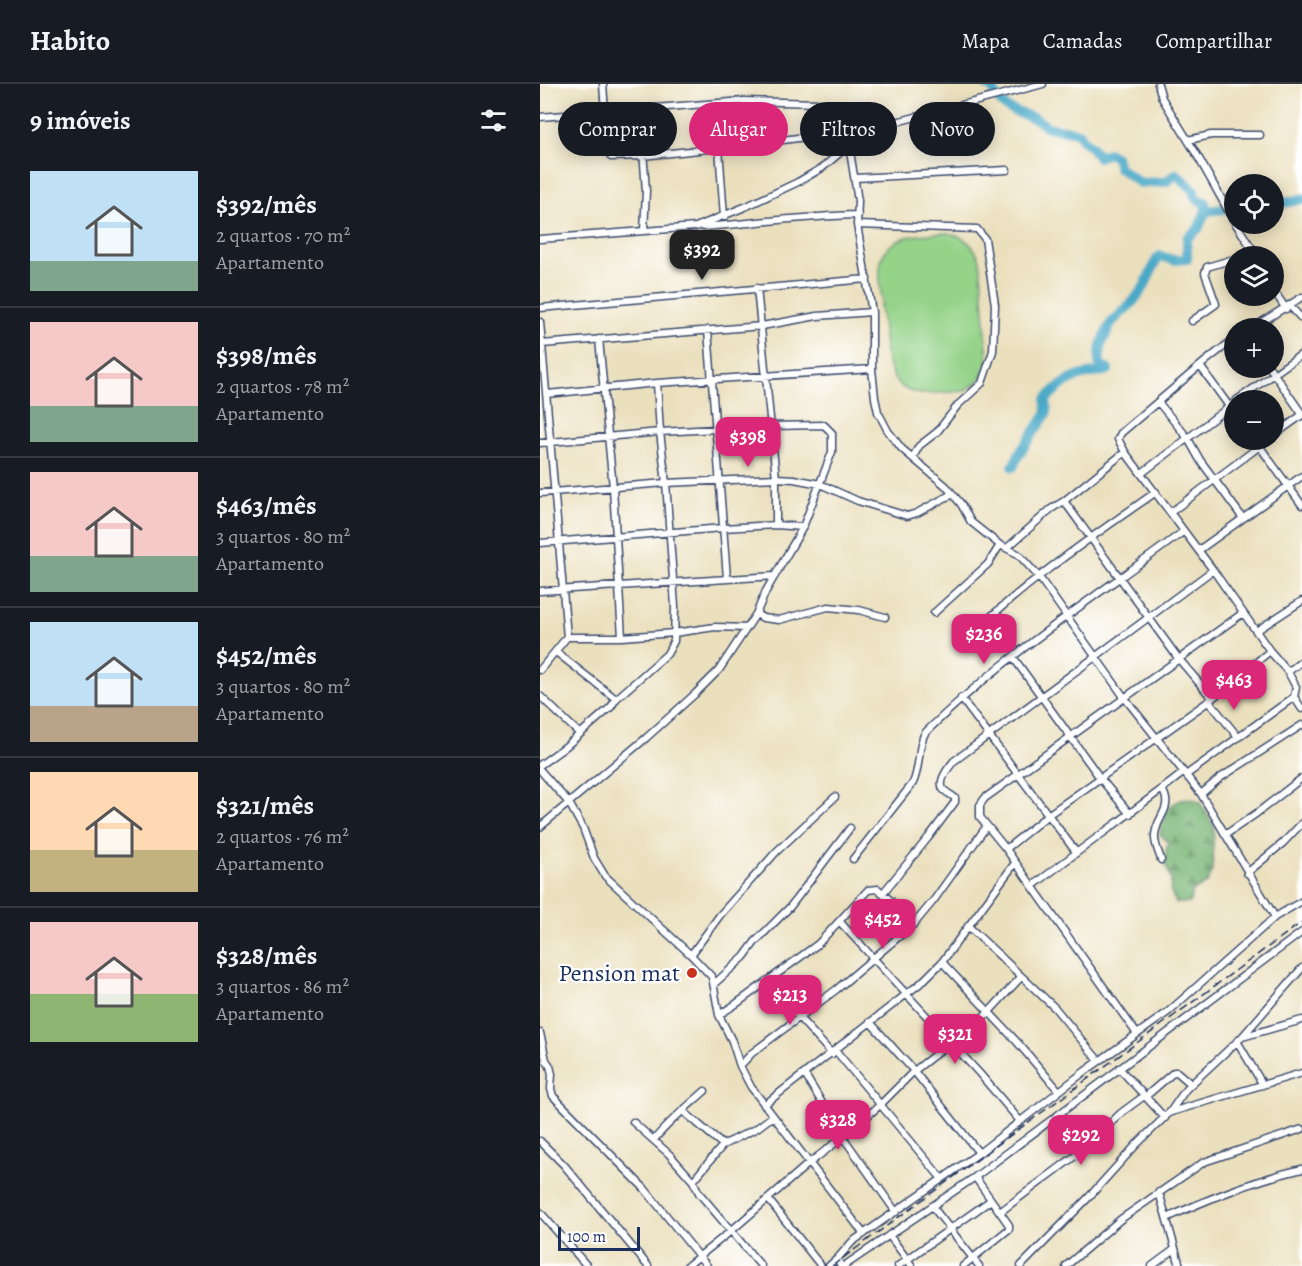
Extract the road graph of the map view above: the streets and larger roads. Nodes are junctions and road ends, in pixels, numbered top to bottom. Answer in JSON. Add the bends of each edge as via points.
{"nodes":[{"id":1,"x":603,"y":84,"type":"edge"},
{"id":2,"x":1043,"y":84,"type":"edge"},
{"id":3,"x":1158,"y":84,"type":"edge"},
{"id":4,"x":604,"y":102,"type":"edge"},
{"id":5,"x":817,"y":102,"type":"dead end"},
{"id":6,"x":677,"y":106,"type":"edge"},
{"id":7,"x":558,"y":116,"type":"edge"},
{"id":8,"x":540,"y":117,"type":"edge"},
{"id":9,"x":897,"y":122,"type":"edge"},
{"id":10,"x":1260,"y":135,"type":"dead end"},
{"id":11,"x":1188,"y":140,"type":"junction"},
{"id":12,"x":642,"y":156,"type":"joint"},
{"id":13,"x":720,"y":156,"type":"edge"},
{"id":14,"x":835,"y":156,"type":"edge"},
{"id":15,"x":851,"y":156,"type":"edge"},
{"id":16,"x":611,"y":157,"type":"dead end"},
{"id":17,"x":1007,"y":170,"type":"dead end"},
{"id":18,"x":855,"y":178,"type":"junction"},
{"id":19,"x":1224,"y":203,"type":"edge"},
{"id":20,"x":858,"y":215,"type":"junction"},
{"id":21,"x":724,"y":217,"type":"junction"},
{"id":22,"x":857,"y":225,"type":"junction"},
{"id":23,"x":696,"y":227,"type":"junction"},
{"id":24,"x":644,"y":231,"type":"junction"},
{"id":25,"x":540,"y":239,"type":"edge"},
{"id":26,"x":1224,"y":262,"type":"edge"},
{"id":27,"x":867,"y":279,"type":"junction"},
{"id":28,"x":758,"y":288,"type":"junction"},
{"id":29,"x":1302,"y":297,"type":"edge"},
{"id":30,"x":1284,"y":302,"type":"edge"},
{"id":31,"x":1288,"y":307,"type":"junction"},
{"id":32,"x":540,"y":308,"type":"edge"},
{"id":33,"x":872,"y":312,"type":"junction"},
{"id":34,"x":1269,"y":318,"type":"edge"},
{"id":35,"x":1302,"y":319,"type":"edge"},
{"id":36,"x":1192,"y":321,"type":"dead end"},
{"id":37,"x":540,"y":322,"type":"edge"},
{"id":38,"x":762,"y":326,"type":"junction"},
{"id":39,"x":708,"y":330,"type":"junction"},
{"id":40,"x":599,"y":339,"type":"junction"},
{"id":41,"x":542,"y":344,"type":"junction"},
{"id":42,"x":1224,"y":347,"type":"edge"},
{"id":43,"x":1302,"y":354,"type":"edge"},
{"id":44,"x":1200,"y":366,"type":"junction"},
{"id":45,"x":1284,"y":367,"type":"edge"},
{"id":46,"x":872,"y":369,"type":"junction"},
{"id":47,"x":766,"y":376,"type":"junction"},
{"id":48,"x":543,"y":378,"type":"edge"},
{"id":49,"x":1268,"y":378,"type":"edge"},
{"id":50,"x":1277,"y":378,"type":"edge"},
{"id":51,"x":712,"y":380,"type":"junction"},
{"id":52,"x":657,"y":383,"type":"junction"},
{"id":53,"x":604,"y":388,"type":"junction"},
{"id":54,"x":1252,"y":390,"type":"edge"},
{"id":55,"x":1224,"y":392,"type":"edge"},
{"id":56,"x":547,"y":394,"type":"junction"},
{"id":57,"x":1158,"y":402,"type":"junction"},
{"id":58,"x":1224,"y":410,"type":"edge"},
{"id":59,"x":1302,"y":415,"type":"edge"},
{"id":60,"x":770,"y":426,"type":"junction"},
{"id":61,"x":1284,"y":428,"type":"edge"},
{"id":62,"x":715,"y":429,"type":"junction"},
{"id":63,"x":660,"y":432,"type":"junction"},
{"id":64,"x":606,"y":437,"type":"junction"},
{"id":65,"x":1187,"y":437,"type":"junction"},
{"id":66,"x":540,"y":442,"type":"edge"},
{"id":67,"x":551,"y":442,"type":"junction"},
{"id":68,"x":1248,"y":450,"type":"edge"},
{"id":69,"x":1263,"y":450,"type":"edge"},
{"id":70,"x":1125,"y":452,"type":"junction"},
{"id":71,"x":913,"y":457,"type":"junction"},
{"id":72,"x":1142,"y":473,"type":"junction"},
{"id":73,"x":1302,"y":476,"type":"edge"},
{"id":74,"x":776,"y":478,"type":"junction"},
{"id":75,"x":1214,"y":480,"type":"junction"},
{"id":76,"x":721,"y":482,"type":"junction"},
{"id":77,"x":666,"y":483,"type":"junction"},
{"id":78,"x":820,"y":484,"type":"junction"},
{"id":79,"x":1288,"y":485,"type":"junction"},
{"id":80,"x":613,"y":488,"type":"junction"},
{"id":81,"x":555,"y":491,"type":"junction"},
{"id":82,"x":1156,"y":492,"type":"junction"},
{"id":83,"x":540,"y":493,"type":"edge"},
{"id":84,"x":952,"y":494,"type":"junction"},
{"id":85,"x":1064,"y":501,"type":"junction"},
{"id":86,"x":1302,"y":505,"type":"edge"},
{"id":87,"x":1171,"y":512,"type":"junction"},
{"id":88,"x":1242,"y":517,"type":"junction"},
{"id":89,"x":776,"y":525,"type":"junction"},
{"id":90,"x":803,"y":527,"type":"junction"},
{"id":91,"x":723,"y":528,"type":"junction"},
{"id":92,"x":669,"y":531,"type":"junction"},
{"id":93,"x":1184,"y":531,"type":"junction"},
{"id":94,"x":615,"y":535,"type":"junction"},
{"id":95,"x":1090,"y":538,"type":"junction"},
{"id":96,"x":558,"y":541,"type":"junction"},
{"id":97,"x":540,"y":543,"type":"edge"},
{"id":98,"x":1004,"y":547,"type":"junction"},
{"id":99,"x":1199,"y":550,"type":"junction"},
{"id":100,"x":1214,"y":570,"type":"junction"},
{"id":101,"x":775,"y":576,"type":"junction"},
{"id":102,"x":1039,"y":577,"type":"junction"},
{"id":103,"x":727,"y":578,"type":"junction"},
{"id":104,"x":1120,"y":578,"type":"junction"},
{"id":105,"x":673,"y":583,"type":"junction"},
{"id":106,"x":618,"y":586,"type":"junction"},
{"id":107,"x":564,"y":590,"type":"junction"},
{"id":108,"x":540,"y":591,"type":"edge"},
{"id":109,"x":1302,"y":601,"type":"edge"},
{"id":110,"x":934,"y":613,"type":"dead end"},
{"id":111,"x":1243,"y":613,"type":"junction"},
{"id":112,"x":756,"y":614,"type":"junction"},
{"id":113,"x":885,"y":617,"type":"dead end"},
{"id":114,"x":1150,"y":617,"type":"junction"},
{"id":115,"x":1066,"y":618,"type":"junction"},
{"id":116,"x":747,"y":628,"type":"junction"},
{"id":117,"x":1256,"y":631,"type":"junction"},
{"id":118,"x":674,"y":633,"type":"junction"},
{"id":119,"x":567,"y":637,"type":"junction"},
{"id":120,"x":622,"y":637,"type":"junction"},
{"id":121,"x":962,"y":645,"type":"dead end"},
{"id":122,"x":1270,"y":651,"type":"junction"},
{"id":123,"x":556,"y":652,"type":"junction"},
{"id":124,"x":1013,"y":657,"type":"junction"},
{"id":125,"x":1096,"y":657,"type":"junction"},
{"id":126,"x":1178,"y":658,"type":"junction"},
{"id":127,"x":1302,"y":661,"type":"edge"},
{"id":128,"x":540,"y":670,"type":"edge"},
{"id":129,"x":1288,"y":672,"type":"junction"},
{"id":130,"x":540,"y":696,"type":"edge"},
{"id":131,"x":1042,"y":696,"type":"junction"},
{"id":132,"x":1124,"y":697,"type":"junction"},
{"id":133,"x":1294,"y":697,"type":"junction"},
{"id":134,"x":961,"y":698,"type":"junction"},
{"id":135,"x":616,"y":699,"type":"junction"},
{"id":136,"x":1211,"y":699,"type":"junction"},
{"id":137,"x":1302,"y":709,"type":"edge"},
{"id":138,"x":1302,"y":725,"type":"edge"},
{"id":139,"x":580,"y":734,"type":"junction"},
{"id":140,"x":988,"y":735,"type":"junction"},
{"id":141,"x":1070,"y":737,"type":"junction"},
{"id":142,"x":1238,"y":737,"type":"junction"},
{"id":143,"x":1156,"y":738,"type":"junction"},
{"id":144,"x":540,"y":765,"type":"edge"},
{"id":145,"x":540,"y":770,"type":"edge"},
{"id":146,"x":1185,"y":774,"type":"junction"},
{"id":147,"x":1019,"y":776,"type":"junction"},
{"id":148,"x":1100,"y":778,"type":"junction"},
{"id":149,"x":1302,"y":778,"type":"edge"},
{"id":150,"x":1162,"y":789,"type":"junction"},
{"id":151,"x":1201,"y":794,"type":"junction"},
{"id":152,"x":835,"y":797,"type":"dead end"},
{"id":153,"x":569,"y":803,"type":"junction"},
{"id":154,"x":1130,"y":814,"type":"junction"},
{"id":155,"x":1048,"y":815,"type":"junction"},
{"id":156,"x":1302,"y":823,"type":"edge"},
{"id":157,"x":540,"y":827,"type":"edge"},
{"id":158,"x":986,"y":827,"type":"junction"},
{"id":159,"x":850,"y":828,"type":"dead end"},
{"id":160,"x":1225,"y":835,"type":"junction"},
{"id":161,"x":1006,"y":849,"type":"junction"},
{"id":162,"x":1076,"y":852,"type":"junction"},
{"id":163,"x":853,"y":859,"type":"dead end"},
{"id":164,"x":1161,"y":860,"type":"dead end"},
{"id":165,"x":1015,"y":863,"type":"junction"},
{"id":166,"x":1248,"y":873,"type":"junction"},
{"id":167,"x":1034,"y":885,"type":"junction"},
{"id":168,"x":883,"y":893,"type":"junction"},
{"id":169,"x":1302,"y":901,"type":"edge"},
{"id":170,"x":1275,"y":917,"type":"junction"},
{"id":171,"x":840,"y":922,"type":"junction"},
{"id":172,"x":915,"y":923,"type":"junction"},
{"id":173,"x":968,"y":926,"type":"junction"},
{"id":174,"x":1302,"y":932,"type":"edge"},
{"id":175,"x":691,"y":955,"type":"junction"},
{"id":176,"x":874,"y":958,"type":"junction"},
{"id":177,"x":942,"y":962,"type":"junction"},
{"id":178,"x":1302,"y":968,"type":"edge"},
{"id":179,"x":1021,"y":977,"type":"junction"},
{"id":180,"x":766,"y":981,"type":"junction"},
{"id":181,"x":714,"y":984,"type":"junction"},
{"id":182,"x":906,"y":996,"type":"junction"},
{"id":183,"x":988,"y":1013,"type":"junction"},
{"id":184,"x":719,"y":1015,"type":"junction"},
{"id":185,"x":799,"y":1018,"type":"junction"},
{"id":186,"x":1302,"y":1020,"type":"edge"},
{"id":187,"x":870,"y":1022,"type":"junction"},
{"id":188,"x":540,"y":1033,"type":"edge"},
{"id":189,"x":1137,"y":1034,"type":"junction"},
{"id":190,"x":1240,"y":1039,"type":"junction"},
{"id":191,"x":951,"y":1043,"type":"junction"},
{"id":192,"x":834,"y":1052,"type":"junction"},
{"id":193,"x":1098,"y":1061,"type":"junction"},
{"id":194,"x":740,"y":1066,"type":"junction"},
{"id":195,"x":1119,"y":1068,"type":"junction"},
{"id":196,"x":914,"y":1071,"type":"junction"},
{"id":197,"x":1302,"y":1073,"type":"edge"},
{"id":198,"x":805,"y":1075,"type":"junction"},
{"id":199,"x":1191,"y":1084,"type":"junction"},
{"id":200,"x":1263,"y":1085,"type":"junction"},
{"id":201,"x":705,"y":1091,"type":"dead end"},
{"id":202,"x":1059,"y":1091,"type":"junction"},
{"id":203,"x":1145,"y":1096,"type":"junction"},
{"id":204,"x":764,"y":1105,"type":"junction"},
{"id":205,"x":880,"y":1105,"type":"junction"},
{"id":206,"x":683,"y":1111,"type":"junction"},
{"id":207,"x":1170,"y":1112,"type":"junction"},
{"id":208,"x":773,"y":1116,"type":"junction"},
{"id":209,"x":1165,"y":1118,"type":"junction"},
{"id":210,"x":1020,"y":1121,"type":"junction"},
{"id":211,"x":633,"y":1122,"type":"dead end"},
{"id":212,"x":1302,"y":1129,"type":"edge"},
{"id":213,"x":843,"y":1137,"type":"junction"},
{"id":214,"x":654,"y":1140,"type":"junction"},
{"id":215,"x":540,"y":1141,"type":"edge"},
{"id":216,"x":723,"y":1145,"type":"junction"},
{"id":217,"x":979,"y":1153,"type":"junction"},
{"id":218,"x":808,"y":1164,"type":"junction"},
{"id":219,"x":1302,"y":1169,"type":"edge"},
{"id":220,"x":975,"y":1177,"type":"junction"},
{"id":221,"x":942,"y":1179,"type":"junction"},
{"id":222,"x":693,"y":1181,"type":"junction"},
{"id":223,"x":1159,"y":1192,"type":"junction"},
{"id":224,"x":768,"y":1199,"type":"junction"},
{"id":225,"x":991,"y":1200,"type":"junction"},
{"id":226,"x":932,"y":1206,"type":"junction"},
{"id":227,"x":540,"y":1212,"type":"edge"},
{"id":228,"x":896,"y":1212,"type":"junction"},
{"id":229,"x":1000,"y":1212,"type":"junction"},
{"id":230,"x":1167,"y":1218,"type":"junction"},
{"id":231,"x":949,"y":1230,"type":"junction"},
{"id":232,"x":731,"y":1231,"type":"junction"},
{"id":233,"x":864,"y":1234,"type":"junction"},
{"id":234,"x":889,"y":1234,"type":"junction"},
{"id":235,"x":1175,"y":1249,"type":"junction"},
{"id":236,"x":700,"y":1256,"type":"junction"},
{"id":237,"x":837,"y":1259,"type":"junction"},
{"id":238,"x":973,"y":1259,"type":"junction"},
{"id":239,"x":907,"y":1260,"type":"junction"},
{"id":240,"x":587,"y":1266,"type":"edge"},
{"id":241,"x":648,"y":1266,"type":"edge"},
{"id":242,"x":687,"y":1266,"type":"edge"},
{"id":243,"x":707,"y":1266,"type":"edge"},
{"id":244,"x":761,"y":1266,"type":"edge"},
{"id":245,"x":821,"y":1266,"type":"edge"},
{"id":246,"x":829,"y":1266,"type":"edge"},
{"id":247,"x":843,"y":1266,"type":"edge"},
{"id":248,"x":898,"y":1266,"type":"edge"},
{"id":249,"x":912,"y":1266,"type":"edge"},
{"id":250,"x":963,"y":1266,"type":"edge"},
{"id":251,"x":979,"y":1266,"type":"edge"},
{"id":252,"x":1021,"y":1266,"type":"edge"},
{"id":253,"x":1066,"y":1266,"type":"edge"},
{"id":254,"x":1152,"y":1266,"type":"edge"},
{"id":255,"x":1180,"y":1266,"type":"edge"}],
"edges":[{"from":1,"to":4,"type":"street"},
{"from":2,"to":9,"type":"street"},
{"from":3,"to":11,"type":"street","via":[[1162,99]]},
{"from":5,"to":6,"type":"street","via":[[744,100]]},
{"from":7,"to":8,"type":"street"},
{"from":10,"to":11,"type":"street","via":[[1211,135]]},
{"from":11,"to":19,"type":"street"},
{"from":12,"to":16,"type":"street"},
{"from":12,"to":24,"type":"street","via":[[646,191]]},
{"from":13,"to":21,"type":"street"},
{"from":14,"to":21,"type":"street","via":[[814,173]]},
{"from":15,"to":18,"type":"street"},
{"from":17,"to":18,"type":"street"},
{"from":18,"to":20,"type":"street"},
{"from":20,"to":22,"type":"street"},
{"from":20,"to":23,"type":"street"},
{"from":21,"to":23,"type":"street"},
{"from":22,"to":27,"type":"street"},
{"from":22,"to":71,"type":"street","via":[[977,229],[986,239],[995,305],[993,351],[987,370],[982,383],[919,446]]},
{"from":23,"to":24,"type":"street"},
{"from":24,"to":25,"type":"street"},
{"from":26,"to":36,"type":"street","via":[[1207,267],[1206,278],[1216,304]]},
{"from":27,"to":28,"type":"street"},
{"from":27,"to":33,"type":"street"},
{"from":28,"to":32,"type":"street"},
{"from":28,"to":38,"type":"street"},
{"from":29,"to":31,"type":"street"},
{"from":30,"to":31,"type":"street"},
{"from":31,"to":34,"type":"street"},
{"from":31,"to":35,"type":"street"},
{"from":33,"to":38,"type":"street"},
{"from":33,"to":46,"type":"street"},
{"from":37,"to":41,"type":"street"},
{"from":38,"to":39,"type":"street"},
{"from":38,"to":47,"type":"street"},
{"from":39,"to":40,"type":"street"},
{"from":39,"to":51,"type":"street"},
{"from":40,"to":41,"type":"street"},
{"from":40,"to":53,"type":"street"},
{"from":41,"to":48,"type":"street"},
{"from":42,"to":44,"type":"street"},
{"from":43,"to":45,"type":"street"},
{"from":44,"to":55,"type":"street"},
{"from":44,"to":57,"type":"street"},
{"from":46,"to":47,"type":"street"},
{"from":46,"to":71,"type":"street","via":[[878,412],[888,431]]},
{"from":47,"to":51,"type":"street"},
{"from":47,"to":60,"type":"street"},
{"from":48,"to":56,"type":"street"},
{"from":49,"to":54,"type":"street"},
{"from":50,"to":59,"type":"street"},
{"from":51,"to":52,"type":"street"},
{"from":51,"to":62,"type":"street"},
{"from":52,"to":53,"type":"street"},
{"from":52,"to":63,"type":"street"},
{"from":53,"to":56,"type":"street"},
{"from":53,"to":64,"type":"street"},
{"from":56,"to":67,"type":"street"},
{"from":57,"to":65,"type":"street"},
{"from":57,"to":70,"type":"street","via":[[1119,436]]},
{"from":58,"to":65,"type":"street"},
{"from":59,"to":61,"type":"street"},
{"from":60,"to":62,"type":"street"},
{"from":60,"to":74,"type":"street"},
{"from":60,"to":78,"type":"street","via":[[829,428],[832,452]]},
{"from":62,"to":63,"type":"street"},
{"from":62,"to":76,"type":"street"},
{"from":63,"to":64,"type":"street"},
{"from":63,"to":77,"type":"street"},
{"from":64,"to":67,"type":"street"},
{"from":64,"to":80,"type":"street"},
{"from":65,"to":72,"type":"street"},
{"from":65,"to":75,"type":"street"},
{"from":66,"to":67,"type":"street"},
{"from":67,"to":81,"type":"street"},
{"from":68,"to":75,"type":"street"},
{"from":69,"to":79,"type":"street"},
{"from":70,"to":72,"type":"street"},
{"from":70,"to":85,"type":"street"},
{"from":71,"to":84,"type":"street"},
{"from":72,"to":82,"type":"street"},
{"from":73,"to":79,"type":"street"},
{"from":74,"to":76,"type":"street"},
{"from":74,"to":78,"type":"street"},
{"from":74,"to":89,"type":"street"},
{"from":75,"to":87,"type":"street"},
{"from":75,"to":88,"type":"street"},
{"from":76,"to":77,"type":"street"},
{"from":76,"to":91,"type":"street"},
{"from":77,"to":80,"type":"street"},
{"from":77,"to":92,"type":"street"},
{"from":78,"to":84,"type":"street","via":[[907,516]]},
{"from":78,"to":90,"type":"street"},
{"from":79,"to":86,"type":"street"},
{"from":79,"to":88,"type":"street"},
{"from":80,"to":81,"type":"street"},
{"from":80,"to":94,"type":"street"},
{"from":81,"to":83,"type":"street"},
{"from":81,"to":96,"type":"street"},
{"from":82,"to":87,"type":"street"},
{"from":82,"to":95,"type":"street"},
{"from":84,"to":98,"type":"street","via":[[971,522]]},
{"from":85,"to":95,"type":"street"},
{"from":85,"to":98,"type":"street"},
{"from":87,"to":93,"type":"street"},
{"from":88,"to":99,"type":"street"},
{"from":89,"to":90,"type":"street"},
{"from":89,"to":91,"type":"street"},
{"from":90,"to":101,"type":"street"},
{"from":91,"to":92,"type":"street"},
{"from":91,"to":103,"type":"street"},
{"from":92,"to":94,"type":"street"},
{"from":92,"to":105,"type":"street"},
{"from":93,"to":99,"type":"street"},
{"from":93,"to":104,"type":"street"},
{"from":94,"to":96,"type":"street"},
{"from":94,"to":106,"type":"street"},
{"from":95,"to":102,"type":"street"},
{"from":95,"to":104,"type":"street"},
{"from":96,"to":97,"type":"street"},
{"from":96,"to":107,"type":"street"},
{"from":98,"to":102,"type":"street","via":[[1018,554]]},
{"from":98,"to":110,"type":"street"},
{"from":99,"to":100,"type":"street"},
{"from":100,"to":111,"type":"street"},
{"from":100,"to":114,"type":"street"},
{"from":101,"to":103,"type":"street"},
{"from":101,"to":112,"type":"street"},
{"from":102,"to":115,"type":"street"},
{"from":102,"to":121,"type":"street"},
{"from":103,"to":105,"type":"street"},
{"from":104,"to":114,"type":"street"},
{"from":104,"to":115,"type":"street"},
{"from":105,"to":106,"type":"street"},
{"from":105,"to":118,"type":"street"},
{"from":106,"to":107,"type":"street"},
{"from":106,"to":120,"type":"street"},
{"from":107,"to":108,"type":"street"},
{"from":107,"to":119,"type":"street"},
{"from":109,"to":117,"type":"street"},
{"from":111,"to":117,"type":"street"},
{"from":111,"to":126,"type":"street"},
{"from":112,"to":113,"type":"street","via":[[779,620],[828,607]]},
{"from":112,"to":116,"type":"street"},
{"from":114,"to":125,"type":"street"},
{"from":114,"to":126,"type":"street"},
{"from":115,"to":124,"type":"street"},
{"from":115,"to":125,"type":"street"},
{"from":116,"to":118,"type":"street","via":[[715,627]]},
{"from":116,"to":153,"type":"street","via":[[718,670],[695,694]]},
{"from":117,"to":122,"type":"street"},
{"from":118,"to":120,"type":"street"},
{"from":118,"to":135,"type":"street","via":[[667,654]]},
{"from":119,"to":120,"type":"street"},
{"from":119,"to":123,"type":"street"},
{"from":122,"to":129,"type":"street"},
{"from":122,"to":136,"type":"street"},
{"from":123,"to":128,"type":"street"},
{"from":123,"to":135,"type":"street"},
{"from":124,"to":131,"type":"street"},
{"from":124,"to":134,"type":"street"},
{"from":125,"to":131,"type":"street"},
{"from":125,"to":132,"type":"street"},
{"from":126,"to":132,"type":"street"},
{"from":126,"to":136,"type":"street"},
{"from":127,"to":129,"type":"street"},
{"from":129,"to":133,"type":"street","via":[[1296,687]]},
{"from":130,"to":139,"type":"street"},
{"from":131,"to":140,"type":"street"},
{"from":131,"to":141,"type":"street"},
{"from":132,"to":141,"type":"street"},
{"from":132,"to":143,"type":"street"},
{"from":133,"to":137,"type":"street"},
{"from":133,"to":142,"type":"street"},
{"from":134,"to":140,"type":"street"},
{"from":134,"to":163,"type":"street","via":[[925,733],[913,783]]},
{"from":135,"to":139,"type":"street"},
{"from":136,"to":142,"type":"street"},
{"from":136,"to":143,"type":"street"},
{"from":138,"to":151,"type":"street"},
{"from":139,"to":144,"type":"street"},
{"from":140,"to":147,"type":"street"},
{"from":140,"to":168,"type":"street","via":[[945,772],[942,786],[956,798],[955,802]]},
{"from":141,"to":147,"type":"street"},
{"from":141,"to":148,"type":"street"},
{"from":142,"to":146,"type":"street"},
{"from":143,"to":146,"type":"street"},
{"from":143,"to":148,"type":"street"},
{"from":145,"to":153,"type":"street"},
{"from":146,"to":150,"type":"street"},
{"from":146,"to":151,"type":"street"},
{"from":147,"to":155,"type":"street"},
{"from":147,"to":158,"type":"street","via":[[980,805],[980,817]]},
{"from":148,"to":154,"type":"street"},
{"from":148,"to":155,"type":"street"},
{"from":149,"to":160,"type":"street"},
{"from":150,"to":154,"type":"street"},
{"from":150,"to":164,"type":"street","via":[[1168,805],[1158,823],[1155,840]]},
{"from":151,"to":160,"type":"street"},
{"from":152,"to":175,"type":"street","via":[[777,851],[720,915]]},
{"from":153,"to":157,"type":"street"},
{"from":153,"to":175,"type":"street","via":[[605,876]]},
{"from":154,"to":162,"type":"street"},
{"from":155,"to":161,"type":"street"},
{"from":155,"to":162,"type":"street"},
{"from":156,"to":166,"type":"street"},
{"from":158,"to":161,"type":"street"},
{"from":158,"to":172,"type":"street"},
{"from":159,"to":181,"type":"street","via":[[790,907]]},
{"from":160,"to":166,"type":"street"},
{"from":161,"to":165,"type":"street"},
{"from":162,"to":167,"type":"street"},
{"from":165,"to":167,"type":"street"},
{"from":165,"to":173,"type":"street"},
{"from":166,"to":170,"type":"street"},
{"from":167,"to":189,"type":"street"},
{"from":168,"to":171,"type":"street","via":[[874,888],[868,890]]},
{"from":168,"to":172,"type":"street"},
{"from":169,"to":170,"type":"street"},
{"from":170,"to":189,"type":"street","via":[[1168,1012]]},
{"from":171,"to":176,"type":"street"},
{"from":171,"to":180,"type":"street","via":[[818,944]]},
{"from":172,"to":176,"type":"street"},
{"from":173,"to":177,"type":"street"},
{"from":173,"to":179,"type":"street"},
{"from":174,"to":195,"type":"street"},
{"from":175,"to":181,"type":"street"},
{"from":176,"to":182,"type":"street"},
{"from":176,"to":185,"type":"street"},
{"from":177,"to":182,"type":"street"},
{"from":177,"to":183,"type":"street"},
{"from":178,"to":190,"type":"street"},
{"from":179,"to":183,"type":"street"},
{"from":179,"to":193,"type":"street","via":[[1055,1008]]},
{"from":180,"to":184,"type":"street"},
{"from":180,"to":185,"type":"street"},
{"from":181,"to":184,"type":"street"},
{"from":182,"to":187,"type":"street"},
{"from":182,"to":191,"type":"street"},
{"from":183,"to":191,"type":"street"},
{"from":183,"to":202,"type":"street"},
{"from":184,"to":194,"type":"street"},
{"from":185,"to":192,"type":"street"},
{"from":185,"to":194,"type":"street"},
{"from":186,"to":190,"type":"street"},
{"from":187,"to":192,"type":"street"},
{"from":187,"to":196,"type":"street"},
{"from":188,"to":236,"type":"street","via":[[552,1074],[553,1096],[644,1188]]},
{"from":189,"to":193,"type":"street"},
{"from":190,"to":199,"type":"street"},
{"from":190,"to":200,"type":"street"},
{"from":191,"to":196,"type":"street"},
{"from":191,"to":210,"type":"street"},
{"from":192,"to":198,"type":"street"},
{"from":192,"to":205,"type":"street"},
{"from":193,"to":202,"type":"street"},
{"from":194,"to":204,"type":"street"},
{"from":195,"to":203,"type":"street"},
{"from":195,"to":220,"type":"street"},
{"from":196,"to":205,"type":"street"},
{"from":196,"to":217,"type":"street"},
{"from":197,"to":200,"type":"street"},
{"from":198,"to":204,"type":"street"},
{"from":198,"to":213,"type":"street"},
{"from":199,"to":203,"type":"street","via":[[1174,1072]]},
{"from":199,"to":207,"type":"street"},
{"from":200,"to":207,"type":"street"},
{"from":201,"to":206,"type":"street"},
{"from":202,"to":210,"type":"street"},
{"from":203,"to":209,"type":"street"},
{"from":203,"to":229,"type":"street","via":[[1083,1150]]},
{"from":204,"to":208,"type":"street"},
{"from":205,"to":213,"type":"street"},
{"from":205,"to":221,"type":"street"},
{"from":206,"to":214,"type":"street"},
{"from":206,"to":216,"type":"street"},
{"from":207,"to":209,"type":"street"},
{"from":208,"to":216,"type":"street"},
{"from":208,"to":218,"type":"street"},
{"from":209,"to":252,"type":"street"},
{"from":210,"to":217,"type":"street"},
{"from":211,"to":214,"type":"street"},
{"from":212,"to":223,"type":"street","via":[[1204,1162]]},
{"from":213,"to":218,"type":"street"},
{"from":213,"to":228,"type":"street"},
{"from":214,"to":222,"type":"street"},
{"from":215,"to":241,"type":"street"},
{"from":216,"to":222,"type":"street"},
{"from":217,"to":221,"type":"street"},
{"from":218,"to":224,"type":"street"},
{"from":218,"to":233,"type":"street"},
{"from":219,"to":230,"type":"street","via":[[1206,1200]]},
{"from":220,"to":225,"type":"street"},
{"from":220,"to":226,"type":"street"},
{"from":221,"to":228,"type":"street"},
{"from":222,"to":232,"type":"street"},
{"from":223,"to":230,"type":"street"},
{"from":223,"to":253,"type":"street"},
{"from":224,"to":232,"type":"street"},
{"from":224,"to":245,"type":"street"},
{"from":225,"to":229,"type":"street"},
{"from":225,"to":231,"type":"street"},
{"from":226,"to":231,"type":"street"},
{"from":226,"to":234,"type":"street"},
{"from":227,"to":240,"type":"street"},
{"from":228,"to":233,"type":"street"},
{"from":229,"to":238,"type":"street","via":[[1009,1230]]},
{"from":230,"to":235,"type":"street"},
{"from":231,"to":238,"type":"street"},
{"from":231,"to":239,"type":"street"},
{"from":232,"to":236,"type":"street"},
{"from":232,"to":244,"type":"street"},
{"from":233,"to":237,"type":"street"},
{"from":234,"to":239,"type":"street"},
{"from":234,"to":247,"type":"street"},
{"from":235,"to":254,"type":"street"},
{"from":235,"to":255,"type":"street"},
{"from":236,"to":242,"type":"street"},
{"from":236,"to":243,"type":"street"},
{"from":237,"to":246,"type":"street"},
{"from":237,"to":247,"type":"street"},
{"from":238,"to":250,"type":"street"},
{"from":238,"to":251,"type":"street"},
{"from":239,"to":248,"type":"street"},
{"from":239,"to":249,"type":"street"}]}
